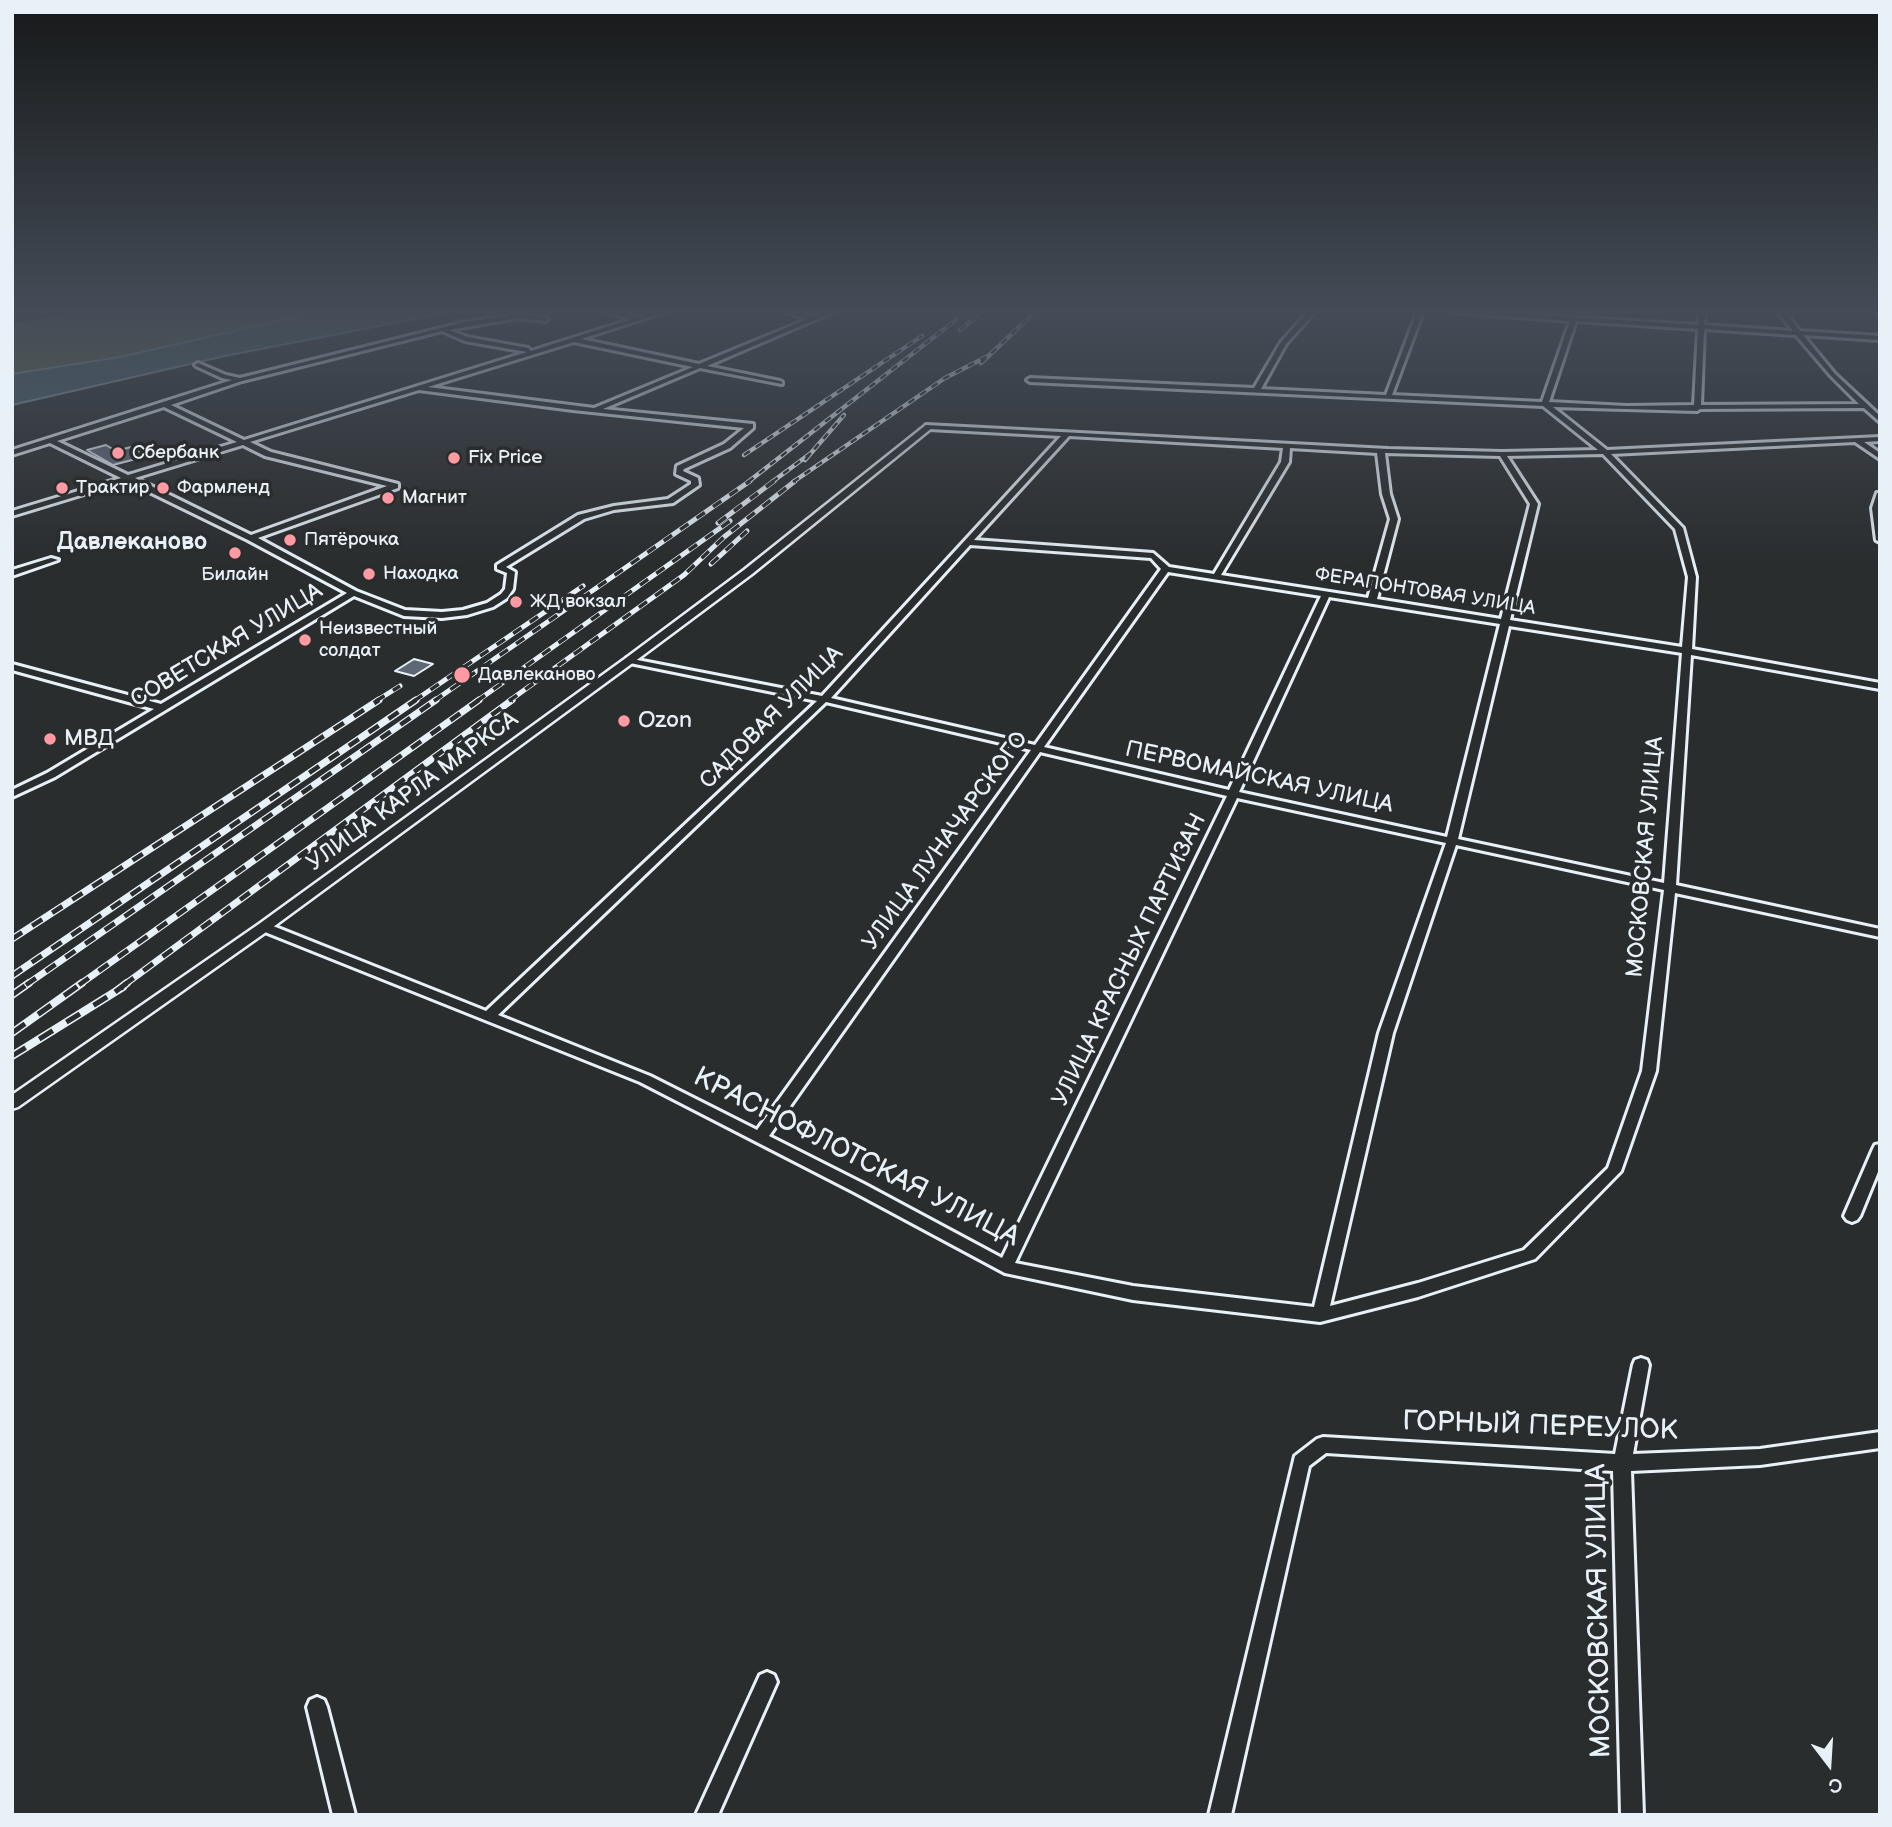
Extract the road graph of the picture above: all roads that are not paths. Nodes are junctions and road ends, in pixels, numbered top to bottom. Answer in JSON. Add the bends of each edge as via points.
{"nodes":[{"id":1,"x":189,"y":397,"type":"edge"},
{"id":2,"x":385,"y":397,"type":"edge"},
{"id":3,"x":494,"y":397,"type":"edge"},
{"id":4,"x":624,"y":397,"type":"edge"},
{"id":5,"x":1428,"y":397,"type":"edge"},
{"id":6,"x":1547,"y":397,"type":"edge"},
{"id":7,"x":1698,"y":397,"type":"edge"},
{"id":8,"x":1857,"y":397,"type":"edge"},
{"id":9,"x":1545,"y":404,"type":"junction"},
{"id":10,"x":166,"y":405,"type":"junction"},
{"id":11,"x":1865,"y":406,"type":"junction"},
{"id":12,"x":597,"y":409,"type":"junction"},
{"id":13,"x":1697,"y":409,"type":"junction"},
{"id":14,"x":1880,"y":420,"type":"edge"},
{"id":15,"x":929,"y":427,"type":"joint"},
{"id":16,"x":1067,"y":434,"type":"junction"},
{"id":17,"x":1880,"y":439,"type":"edge"},
{"id":18,"x":1856,"y":440,"type":"junction"},
{"id":19,"x":52,"y":441,"type":"junction"},
{"id":20,"x":243,"y":441,"type":"junction"},
{"id":21,"x":1287,"y":446,"type":"junction"},
{"id":22,"x":1381,"y":451,"type":"junction"},
{"id":23,"x":1605,"y":452,"type":"junction"},
{"id":24,"x":12,"y":453,"type":"edge"},
{"id":25,"x":1502,"y":454,"type":"junction"},
{"id":26,"x":1880,"y":457,"type":"edge"},
{"id":27,"x":126,"y":478,"type":"junction"},
{"id":28,"x":1880,"y":495,"type":"edge"},
{"id":29,"x":12,"y":514,"type":"edge"},
{"id":30,"x":251,"y":538,"type":"junction"},
{"id":31,"x":1880,"y":540,"type":"edge"},
{"id":32,"x":967,"y":542,"type":"junction"},
{"id":33,"x":54,"y":560,"type":"dead end"},
{"id":34,"x":1166,"y":569,"type":"junction"},
{"id":35,"x":12,"y":573,"type":"edge"},
{"id":36,"x":1216,"y":577,"type":"junction"},
{"id":37,"x":353,"y":593,"type":"junction"},
{"id":38,"x":1326,"y":594,"type":"junction"},
{"id":39,"x":1373,"y":601,"type":"junction"},
{"id":40,"x":1505,"y":622,"type":"junction"},
{"id":41,"x":1687,"y":651,"type":"junction"},
{"id":42,"x":630,"y":660,"type":"junction"},
{"id":43,"x":12,"y":667,"type":"edge"},
{"id":44,"x":1880,"y":686,"type":"edge"},
{"id":45,"x":824,"y":699,"type":"junction"},
{"id":46,"x":160,"y":707,"type":"junction"},
{"id":47,"x":1037,"y":750,"type":"junction"},
{"id":48,"x":12,"y":794,"type":"edge"},
{"id":49,"x":1233,"y":794,"type":"junction"},
{"id":50,"x":1452,"y":841,"type":"junction"},
{"id":51,"x":1670,"y":888,"type":"junction"},
{"id":52,"x":264,"y":927,"type":"junction"},
{"id":53,"x":1880,"y":933,"type":"edge"},
{"id":54,"x":490,"y":1015,"type":"junction"},
{"id":55,"x":12,"y":1103,"type":"edge"},
{"id":56,"x":760,"y":1137,"type":"junction"},
{"id":57,"x":1880,"y":1149,"type":"edge"},
{"id":58,"x":1852,"y":1216,"type":"dead end"},
{"id":59,"x":1529,"y":1255,"type":"joint"},
{"id":60,"x":1005,"y":1267,"type":"junction"},
{"id":61,"x":1320,"y":1315,"type":"junction"},
{"id":62,"x":1641,"y":1365,"type":"dead end"},
{"id":63,"x":1880,"y":1440,"type":"edge"},
{"id":64,"x":1622,"y":1463,"type":"junction"},
{"id":65,"x":767,"y":1682,"type":"dead end"},
{"id":66,"x":317,"y":1707,"type":"dead end"},
{"id":67,"x":344,"y":1815,"type":"edge"},
{"id":68,"x":707,"y":1815,"type":"edge"},
{"id":69,"x":1220,"y":1815,"type":"edge"},
{"id":70,"x":1632,"y":1815,"type":"edge"}],
"edges":[{"from":1,"to":10,"type":"street"},
{"from":2,"to":20,"type":"street"},
{"from":3,"to":12,"type":"street"},
{"from":4,"to":12,"type":"street"},
{"from":5,"to":9,"type":"street"},
{"from":6,"to":9,"type":"street"},
{"from":7,"to":13,"type":"street"},
{"from":8,"to":11,"type":"street"},
{"from":9,"to":13,"type":"street"},
{"from":9,"to":23,"type":"street","name":"МОСКОВСКАЯ УЛИЦА"},
{"from":10,"to":19,"type":"street"},
{"from":10,"to":20,"type":"street"},
{"from":11,"to":13,"type":"street"},
{"from":11,"to":14,"type":"street"},
{"from":12,"to":37,"type":"street","via":[[750,426],[727,446],[680,468],[695,485],[670,501],[581,517],[500,567],[511,572],[509,589],[490,605],[464,613],[412,615]]},
{"from":15,"to":16,"type":"street"},
{"from":15,"to":42,"type":"street","name":"УЛИЦА КАРЛА МАРКСА"},
{"from":16,"to":21,"type":"street"},
{"from":16,"to":32,"type":"street","name":"САДОВАЯ УЛИЦА"},
{"from":17,"to":18,"type":"street"},
{"from":18,"to":23,"type":"street"},
{"from":18,"to":26,"type":"street"},
{"from":19,"to":24,"type":"street"},
{"from":19,"to":27,"type":"street"},
{"from":20,"to":27,"type":"street"},
{"from":20,"to":30,"type":"street","via":[[268,454],[395,486]]},
{"from":21,"to":22,"type":"street"},
{"from":21,"to":36,"type":"street","via":[[1285,462]]},
{"from":22,"to":25,"type":"street"},
{"from":22,"to":39,"type":"street","via":[[1394,519]]},
{"from":23,"to":25,"type":"street"},
{"from":23,"to":41,"type":"street","name":"МОСКОВСКАЯ УЛИЦА","via":[[1679,528],[1692,577]]},
{"from":25,"to":40,"type":"street","via":[[1534,504]]},
{"from":27,"to":29,"type":"street"},
{"from":27,"to":30,"type":"street"},
{"from":28,"to":31,"type":"street","via":[[1875,508]]},
{"from":30,"to":37,"type":"street"},
{"from":32,"to":34,"type":"street","name":"ФЕРАПОНТОВАЯ УЛИЦА","via":[[1153,556]]},
{"from":32,"to":45,"type":"street","name":"САДОВАЯ УЛИЦА"},
{"from":33,"to":35,"type":"street"},
{"from":34,"to":36,"type":"street","name":"ФЕРАПОНТОВАЯ УЛИЦА"},
{"from":34,"to":47,"type":"street","name":"УЛИЦА ЛУНАЧАРСКОГО"},
{"from":36,"to":38,"type":"street","name":"ФЕРАПОНТОВАЯ УЛИЦА"},
{"from":37,"to":46,"type":"street","name":"СОВЕТСКАЯ УЛИЦА"},
{"from":38,"to":39,"type":"street","name":"ФЕРАПОНТОВАЯ УЛИЦА"},
{"from":38,"to":49,"type":"street","name":"УЛИЦА КРАСНЫХ ПАРТИЗАН"},
{"from":39,"to":40,"type":"street","name":"ФЕРАПОНТОВАЯ УЛИЦА"},
{"from":40,"to":41,"type":"street","name":"ФЕРАПОНТОВАЯ УЛИЦА"},
{"from":40,"to":50,"type":"street"},
{"from":41,"to":44,"type":"street","name":"ФЕРАПОНТОВАЯ УЛИЦА"},
{"from":41,"to":51,"type":"street","name":"МОСКОВСКАЯ УЛИЦА"},
{"from":42,"to":45,"type":"street","name":"ПЕРВОМАЙСКАЯ УЛИЦА"},
{"from":42,"to":52,"type":"street","name":"УЛИЦА КАРЛА МАРКСА"},
{"from":43,"to":46,"type":"street"},
{"from":45,"to":47,"type":"street","name":"ПЕРВОМАЙСКАЯ УЛИЦА"},
{"from":45,"to":54,"type":"street","name":"САДОВАЯ УЛИЦА"},
{"from":46,"to":48,"type":"street","name":"СОВЕТСКАЯ УЛИЦА"},
{"from":47,"to":49,"type":"street","name":"ПЕРВОМАЙСКАЯ УЛИЦА"},
{"from":47,"to":56,"type":"street","name":"УЛИЦА ЛУНАЧАРСКОГО"},
{"from":49,"to":50,"type":"street","name":"ПЕРВОМАЙСКАЯ УЛИЦА"},
{"from":49,"to":60,"type":"street","name":"УЛИЦА КРАСНЫХ ПАРТИЗАН"},
{"from":50,"to":51,"type":"street","name":"ПЕРВОМАЙСКАЯ УЛИЦА"},
{"from":50,"to":61,"type":"street","via":[[1385,1032]]},
{"from":51,"to":53,"type":"street","name":"ПЕРВОМАЙСКАЯ УЛИЦА"},
{"from":51,"to":59,"type":"street","name":"МОСКОВСКАЯ УЛИЦА","via":[[1649,1072],[1614,1171]]},
{"from":52,"to":54,"type":"street","name":"КРАСНОФЛОТСКАЯ УЛИЦА"},
{"from":52,"to":55,"type":"street","name":"УЛИЦА КАРЛА МАРКСА"},
{"from":54,"to":56,"type":"street","name":"КРАСНОФЛОТСКАЯ УЛИЦА","via":[[645,1079]]},
{"from":56,"to":60,"type":"street","name":"КРАСНОФЛОТСКАЯ УЛИЦА"},
{"from":57,"to":58,"type":"street"},
{"from":59,"to":61,"type":"street","name":"КРАСНОФЛОТСКАЯ УЛИЦА"},
{"from":60,"to":61,"type":"street","name":"КРАСНОФЛОТСКАЯ УЛИЦА","via":[[1133,1293]]},
{"from":62,"to":64,"type":"street","name":"МОСКОВСКАЯ УЛИЦА"},
{"from":63,"to":64,"type":"street","name":"ГОРНЫЙ ПЕРЕУЛОК","via":[[1760,1457]]},
{"from":64,"to":69,"type":"street","name":"ГОРНЫЙ ПЕРЕУЛОК","via":[[1323,1445],[1301,1461]]},
{"from":64,"to":70,"type":"street","name":"МОСКОВСКАЯ УЛИЦА"},
{"from":65,"to":68,"type":"street"},
{"from":66,"to":67,"type":"street"}]}
